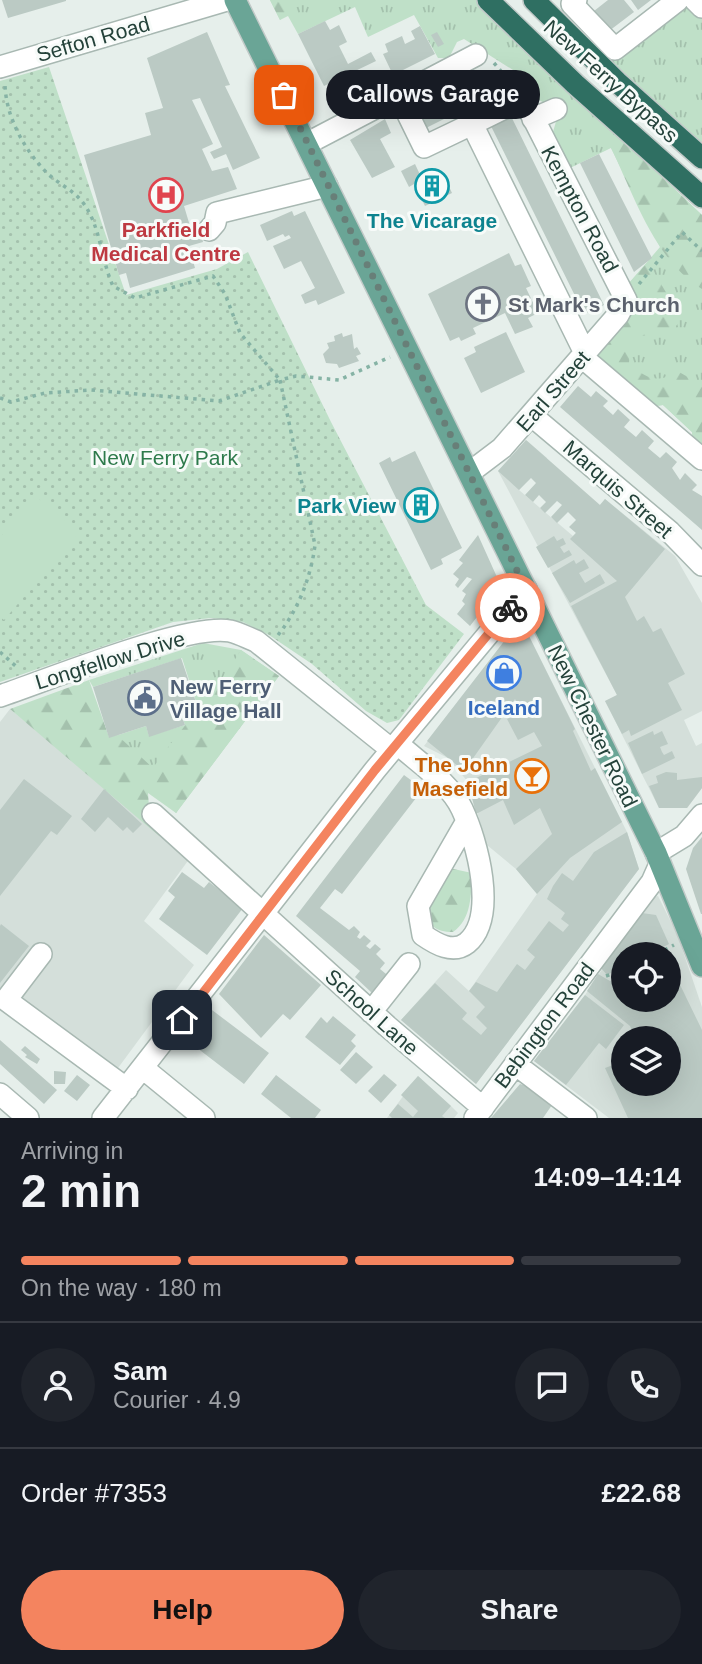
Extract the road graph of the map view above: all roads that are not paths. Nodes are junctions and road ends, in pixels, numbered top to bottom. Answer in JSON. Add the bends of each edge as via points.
{"nodes":[{"id":1,"x":227,"y":0,"type":"edge"},
{"id":2,"x":235,"y":0,"type":"edge"},
{"id":3,"x":488,"y":0,"type":"edge"},
{"id":4,"x":534,"y":0,"type":"edge"},
{"id":5,"x":678,"y":0,"type":"edge"},
{"id":6,"x":695,"y":0,"type":"edge"},
{"id":7,"x":574,"y":2,"type":"edge"},
{"id":8,"x":702,"y":7,"type":"edge"},
{"id":9,"x":476,"y":55,"type":"road end"},
{"id":10,"x":2,"y":66,"type":"edge"},
{"id":11,"x":399,"y":96,"type":"junction"},
{"id":12,"x":556,"y":109,"type":"dead end"},
{"id":13,"x":533,"y":118,"type":"junction"},
{"id":14,"x":472,"y":124,"type":"junction"},
{"id":15,"x":308,"y":143,"type":"junction"},
{"id":16,"x":702,"y":158,"type":"edge"},
{"id":17,"x":327,"y":186,"type":"junction"},
{"id":18,"x":702,"y":197,"type":"edge"},
{"id":19,"x":209,"y":230,"type":"dead end"},
{"id":20,"x":626,"y":300,"type":"joint"},
{"id":21,"x":584,"y":355,"type":"junction"},
{"id":22,"x":531,"y":415,"type":"junction"},
{"id":23,"x":702,"y":459,"type":"edge"},
{"id":24,"x":469,"y":473,"type":"junction"},
{"id":25,"x":702,"y":565,"type":"edge"},
{"id":26,"x":526,"y":589,"type":"junction"},
{"id":27,"x":0,"y":696,"type":"edge"},
{"id":28,"x":395,"y":747,"type":"junction"},
{"id":29,"x":153,"y":814,"type":"dead end"},
{"id":30,"x":702,"y":815,"type":"edge"},
{"id":31,"x":467,"y":821,"type":"junction"},
{"id":32,"x":658,"y":858,"type":"junction"},
{"id":33,"x":263,"y":915,"type":"junction"},
{"id":34,"x":41,"y":954,"type":"dead end"},
{"id":35,"x":409,"y":964,"type":"dead end"},
{"id":36,"x":702,"y":966,"type":"edge"},
{"id":37,"x":371,"y":1012,"type":"junction"},
{"id":38,"x":515,"y":1064,"type":"junction"},
{"id":39,"x":144,"y":1069,"type":"junction"},
{"id":40,"x":128,"y":1089,"type":"junction"},
{"id":41,"x":0,"y":1094,"type":"edge"},
{"id":42,"x":559,"y":1110,"type":"edge"},
{"id":43,"x":479,"y":1113,"type":"edge"},
{"id":44,"x":28,"y":1118,"type":"edge"},
{"id":45,"x":103,"y":1118,"type":"edge"},
{"id":46,"x":204,"y":1118,"type":"edge"},
{"id":47,"x":586,"y":1118,"type":"edge"}],
"edges":[{"from":1,"to":10,"type":"street","name":"Sefton Road","via":[[72,52]]},
{"from":2,"to":15,"type":"main road","name":"New Chester Road"},
{"from":3,"to":18,"type":"highway","name":"New Ferry Bypass"},
{"from":4,"to":16,"type":"highway","name":"New Ferry Bypass"},
{"from":5,"to":7,"type":"street","via":[[615,49]]},
{"from":6,"to":8,"type":"street"},
{"from":9,"to":11,"type":"street"},
{"from":11,"to":14,"type":"street","via":[[424,147]]},
{"from":11,"to":15,"type":"street"},
{"from":12,"to":13,"type":"street","name":"Kempton Road"},
{"from":13,"to":14,"type":"street","name":"Kempton Road","via":[[521,95]]},
{"from":13,"to":20,"type":"street","name":"Kempton Road"},
{"from":14,"to":21,"type":"street"},
{"from":15,"to":17,"type":"main road","name":"New Chester Road"},
{"from":17,"to":19,"type":"street","via":[[217,213]]},
{"from":17,"to":24,"type":"main road","name":"New Chester Road"},
{"from":20,"to":21,"type":"street","name":"Earl Street"},
{"from":21,"to":22,"type":"street","name":"Earl Street"},
{"from":21,"to":23,"type":"street"},
{"from":22,"to":24,"type":"street","name":"Earl Street","via":[[502,448]]},
{"from":22,"to":25,"type":"street","name":"Marquis Street","via":[[670,532]]},
{"from":24,"to":26,"type":"main road","name":"New Chester Road"},
{"from":26,"to":28,"type":"street"},
{"from":26,"to":32,"type":"main road","name":"New Chester Road"},
{"from":27,"to":28,"type":"street","name":"Longfellow Drive","via":[[172,639],[231,631],[256,641]]},
{"from":28,"to":31,"type":"street","name":"Longfellow Drive","via":[[443,784]]},
{"from":28,"to":33,"type":"street"},
{"from":29,"to":33,"type":"street","name":"School Lane"},
{"from":30,"to":32,"type":"street"},
{"from":31,"to":31,"type":"street","name":"Longfellow Drive","via":[[482,884],[483,918],[475,936],[461,947],[449,948],[423,935],[418,906]]},
{"from":32,"to":36,"type":"main road","name":"New Chester Road"},
{"from":32,"to":38,"type":"street","name":"Bebington Road","via":[[652,882]]},
{"from":33,"to":37,"type":"street","name":"School Lane"},
{"from":33,"to":39,"type":"street"},
{"from":34,"to":40,"type":"street","via":[[6,1000]]},
{"from":35,"to":37,"type":"street"},
{"from":37,"to":43,"type":"street","name":"School Lane","via":[[465,1094]]},
{"from":38,"to":42,"type":"street"},
{"from":38,"to":43,"type":"street","name":"Bebington Road"},
{"from":39,"to":40,"type":"street"},
{"from":39,"to":46,"type":"street"},
{"from":40,"to":45,"type":"street"},
{"from":41,"to":44,"type":"street"},
{"from":42,"to":47,"type":"street"}]}
